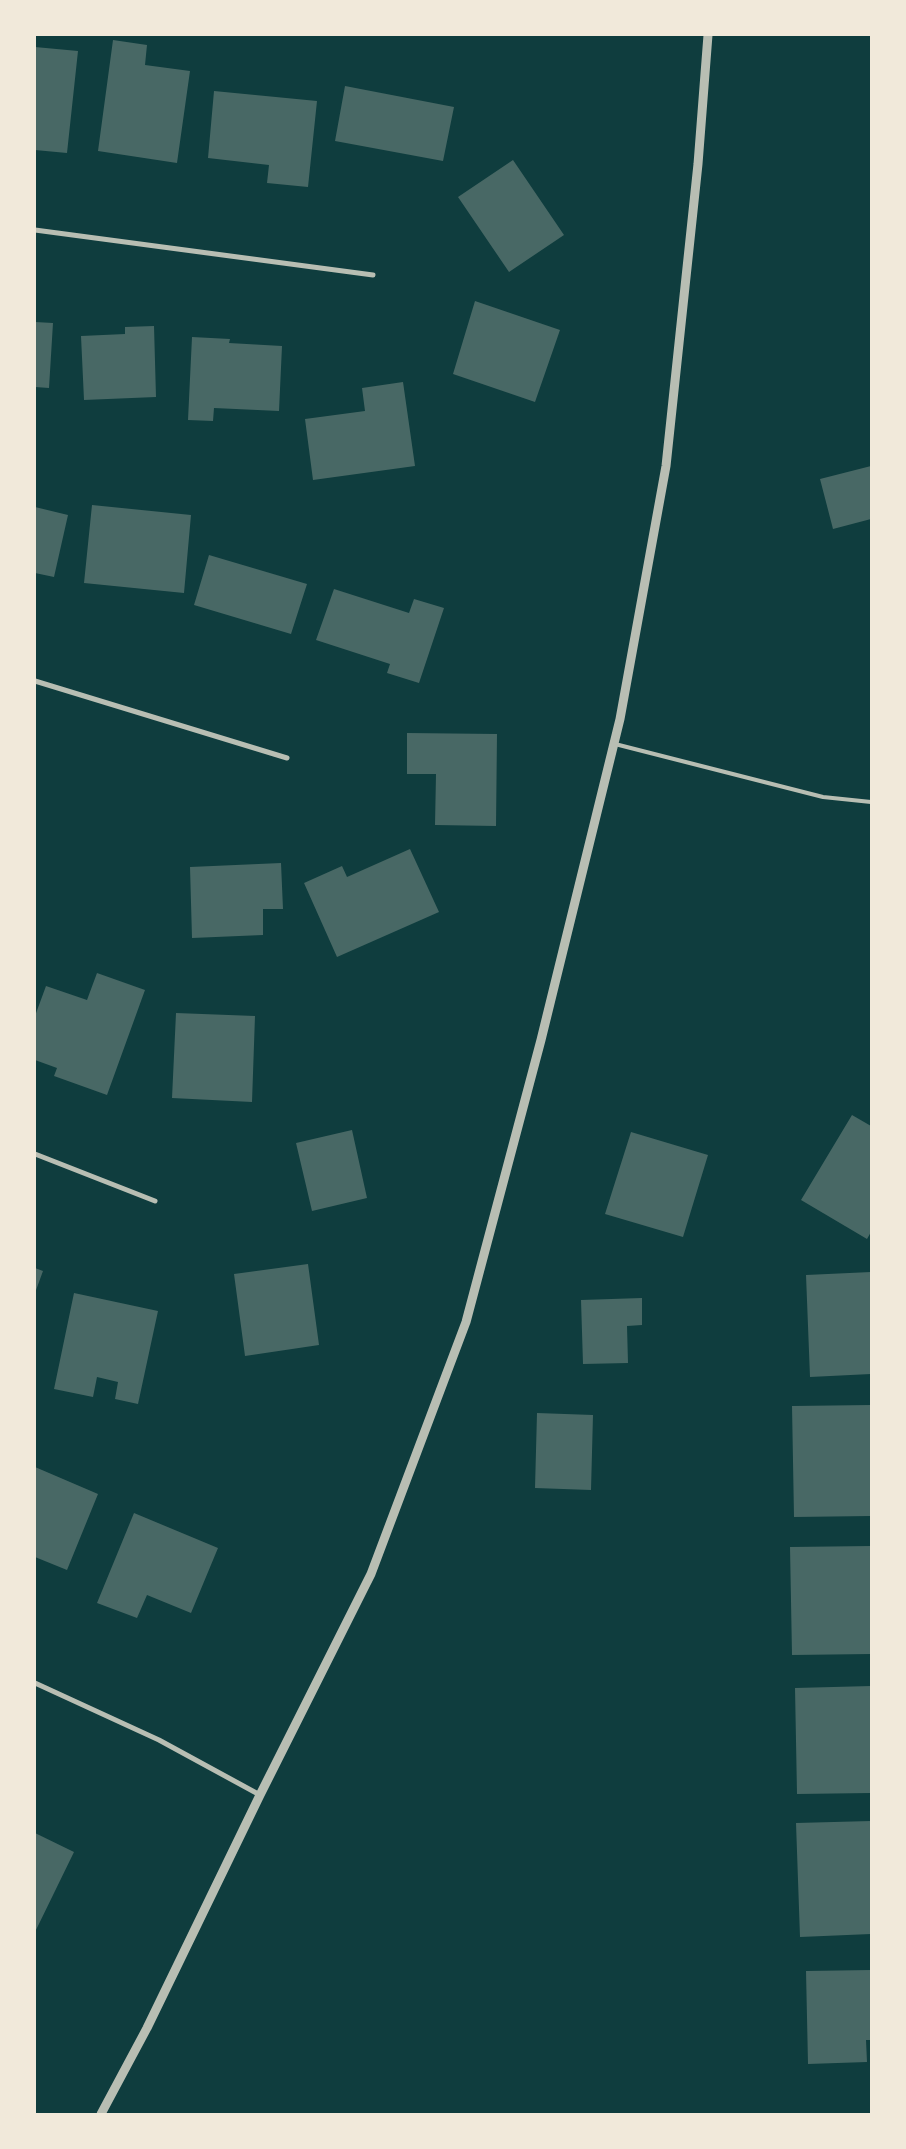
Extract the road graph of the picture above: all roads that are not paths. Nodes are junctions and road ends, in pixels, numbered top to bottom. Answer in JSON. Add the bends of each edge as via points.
{"nodes":[{"id":1,"x":708,"y":35,"type":"edge"},
{"id":2,"x":35,"y":230,"type":"edge"},
{"id":3,"x":373,"y":275,"type":"dead end"},
{"id":4,"x":35,"y":681,"type":"edge"},
{"id":5,"x":614,"y":744,"type":"junction"},
{"id":6,"x":286,"y":758,"type":"dead end"},
{"id":7,"x":871,"y":802,"type":"edge"},
{"id":8,"x":35,"y":1154,"type":"edge"},
{"id":9,"x":155,"y":1201,"type":"dead end"},
{"id":10,"x":35,"y":1683,"type":"edge"},
{"id":11,"x":260,"y":1794,"type":"junction"},
{"id":12,"x":101,"y":2114,"type":"edge"}],
"edges":[{"from":1,"to":5,"type":"street","via":[[698,164],[666,466]]},
{"from":2,"to":3,"type":"street"},
{"from":4,"to":6,"type":"street"},
{"from":5,"to":7,"type":"lane","via":[[823,797]]},
{"from":5,"to":11,"type":"street","via":[[466,1322],[371,1574]]},
{"from":8,"to":9,"type":"street"},
{"from":10,"to":11,"type":"street","via":[[159,1740]]},
{"from":11,"to":12,"type":"street","via":[[147,2028]]}]}
